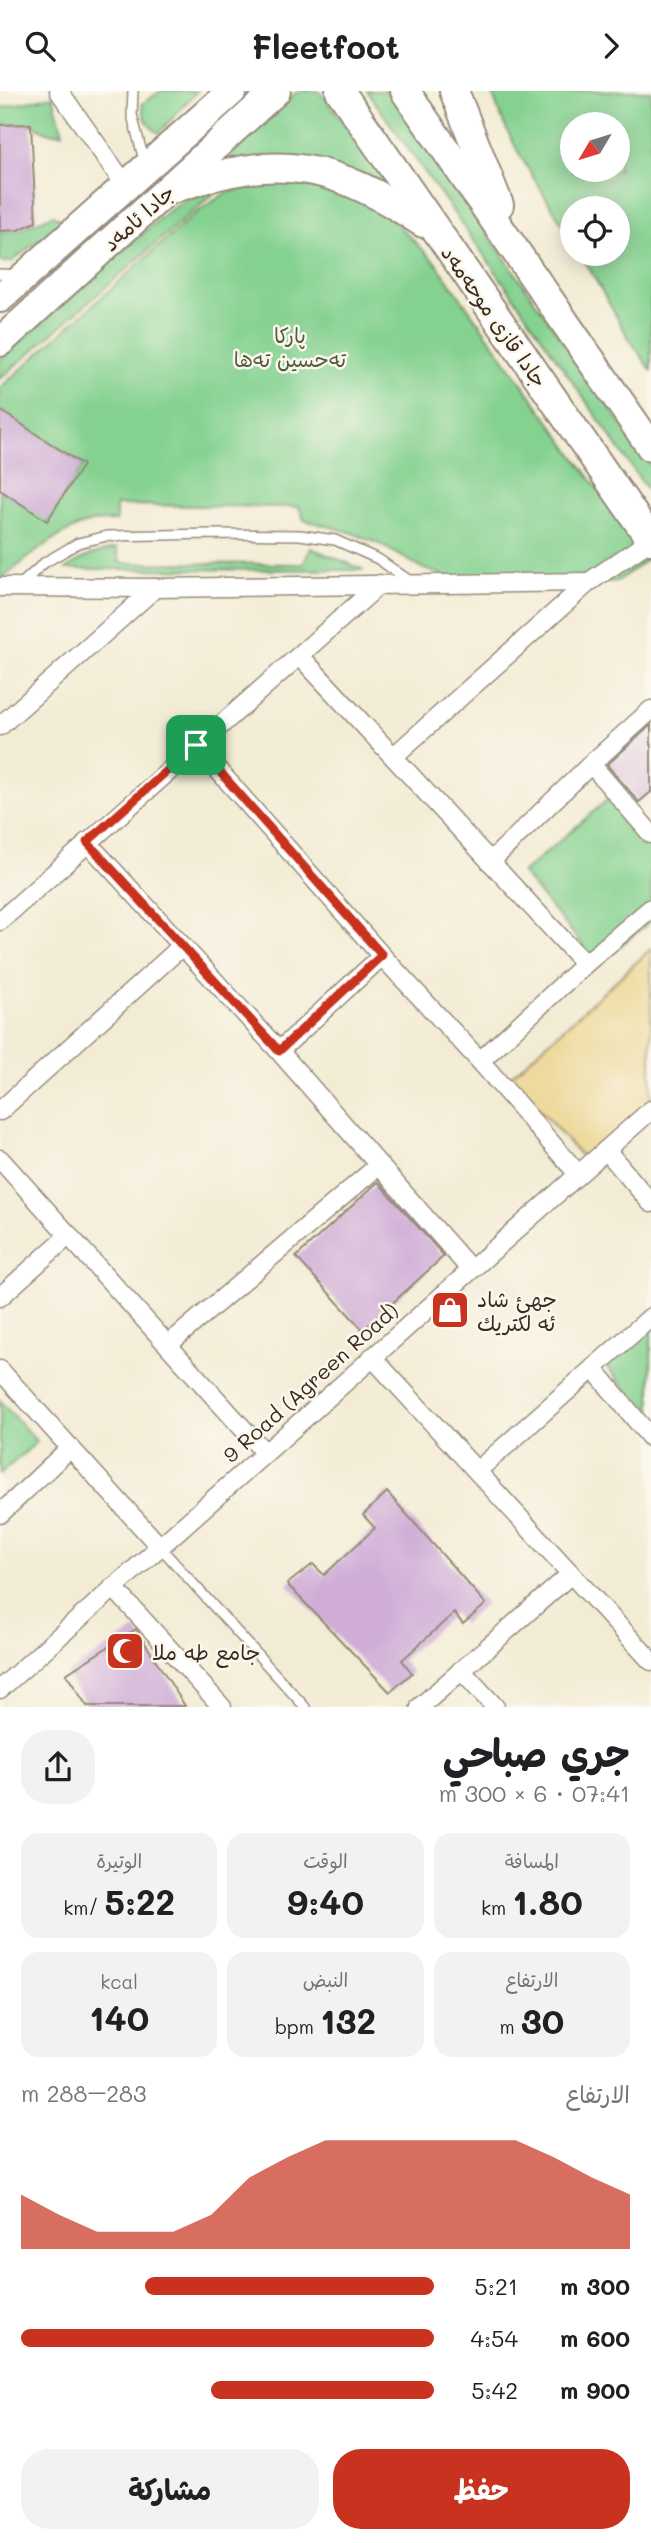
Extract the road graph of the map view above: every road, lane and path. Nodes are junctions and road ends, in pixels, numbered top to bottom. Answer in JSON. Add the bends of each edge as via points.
{"nodes":[{"id":1,"x":59,"y":91,"type":"edge"},
{"id":2,"x":133,"y":91,"type":"edge"},
{"id":3,"x":208,"y":91,"type":"edge"},
{"id":4,"x":232,"y":91,"type":"edge"},
{"id":5,"x":276,"y":91,"type":"edge"},
{"id":6,"x":341,"y":91,"type":"edge"},
{"id":7,"x":405,"y":91,"type":"edge"},
{"id":8,"x":453,"y":91,"type":"edge"},
{"id":9,"x":182,"y":137,"type":"junction"},
{"id":10,"x":136,"y":178,"type":"junction"},
{"id":11,"x":166,"y":191,"type":"junction"},
{"id":12,"x":438,"y":234,"type":"junction"},
{"id":13,"x":523,"y":263,"type":"junction"},
{"id":14,"x":13,"y":275,"type":"edge"},
{"id":15,"x":0,"y":298,"type":"edge"},
{"id":16,"x":0,"y":342,"type":"edge"},
{"id":17,"x":651,"y":447,"type":"edge"},
{"id":18,"x":651,"y":540,"type":"edge"},
{"id":19,"x":589,"y":582,"type":"junction"},
{"id":20,"x":380,"y":584,"type":"junction"},
{"id":21,"x":415,"y":585,"type":"junction"},
{"id":22,"x":19,"y":586,"type":"junction"},
{"id":23,"x":0,"y":587,"type":"edge"},
{"id":24,"x":155,"y":588,"type":"junction"},
{"id":25,"x":300,"y":656,"type":"junction"},
{"id":26,"x":651,"y":710,"type":"edge"},
{"id":27,"x":0,"y":726,"type":"edge"},
{"id":28,"x":196,"y":745,"type":"junction"},
{"id":29,"x":394,"y":756,"type":"junction"},
{"id":30,"x":591,"y":764,"type":"junction"},
{"id":31,"x":651,"y":834,"type":"edge"},
{"id":32,"x":87,"y":842,"type":"junction"},
{"id":33,"x":490,"y":862,"type":"junction"},
{"id":34,"x":651,"y":908,"type":"edge"},
{"id":35,"x":0,"y":921,"type":"edge"},
{"id":36,"x":182,"y":946,"type":"junction"},
{"id":37,"x":382,"y":955,"type":"junction"},
{"id":38,"x":584,"y":964,"type":"junction"},
{"id":39,"x":279,"y":1051,"type":"junction"},
{"id":40,"x":481,"y":1061,"type":"junction"},
{"id":41,"x":651,"y":1110,"type":"edge"},
{"id":42,"x":0,"y":1111,"type":"edge"},
{"id":43,"x":606,"y":1150,"type":"junction"},
{"id":44,"x":0,"y":1159,"type":"edge"},
{"id":45,"x":379,"y":1165,"type":"junction"},
{"id":46,"x":578,"y":1174,"type":"junction"},
{"id":47,"x":651,"y":1203,"type":"edge"},
{"id":48,"x":69,"y":1235,"type":"junction"},
{"id":49,"x":471,"y":1270,"type":"junction"},
{"id":50,"x":0,"y":1297,"type":"edge"},
{"id":51,"x":651,"y":1317,"type":"edge"},
{"id":52,"x":169,"y":1344,"type":"junction"},
{"id":53,"x":372,"y":1357,"type":"junction"},
{"id":54,"x":593,"y":1368,"type":"junction"},
{"id":55,"x":0,"y":1370,"type":"edge"},
{"id":56,"x":651,"y":1438,"type":"edge"},
{"id":57,"x":70,"y":1448,"type":"junction"},
{"id":58,"x":265,"y":1453,"type":"junction"},
{"id":59,"x":477,"y":1471,"type":"junction"},
{"id":60,"x":0,"y":1514,"type":"edge"},
{"id":61,"x":160,"y":1547,"type":"junction"},
{"id":62,"x":571,"y":1574,"type":"junction"},
{"id":63,"x":113,"y":1587,"type":"junction"},
{"id":64,"x":651,"y":1661,"type":"edge"},
{"id":65,"x":461,"y":1670,"type":"junction"},
{"id":66,"x":0,"y":1689,"type":"edge"},
{"id":67,"x":222,"y":1706,"type":"edge"},
{"id":68,"x":305,"y":1706,"type":"edge"},
{"id":69,"x":420,"y":1706,"type":"edge"},
{"id":70,"x":495,"y":1706,"type":"edge"}],
"edges":[{"from":1,"to":10,"type":"street"},
{"from":2,"to":10,"type":"lane"},
{"from":3,"to":9,"type":"main road"},
{"from":4,"to":9,"type":"main road","name":"جادا ئامەد"},
{"from":5,"to":11,"type":"main road","name":"جادا ئامەد"},
{"from":6,"to":12,"type":"main road","name":"جادا قازی موحەمەد"},
{"from":7,"to":13,"type":"main road"},
{"from":8,"to":13,"type":"main road"},
{"from":9,"to":10,"type":"main road","name":"جادا ئامەد"},
{"from":10,"to":14,"type":"main road","name":"جادا ئامەد"},
{"from":11,"to":12,"type":"main road","via":[[240,170],[275,166],[313,170],[387,199]]},
{"from":11,"to":16,"type":"main road","name":"جادا ئامەد"},
{"from":12,"to":18,"type":"main road","name":"جادا قازی موحەمەد"},
{"from":13,"to":17,"type":"main road"},
{"from":14,"to":15,"type":"main road","name":"جادا ئامەد"},
{"from":18,"to":19,"type":"street"},
{"from":19,"to":21,"type":"street"},
{"from":19,"to":29,"type":"street"},
{"from":20,"to":21,"type":"street"},
{"from":20,"to":24,"type":"street"},
{"from":20,"to":25,"type":"street"},
{"from":21,"to":22,"type":"lane","via":[[378,559],[335,540],[213,534],[107,535],[78,543],[44,563]]},
{"from":22,"to":23,"type":"street"},
{"from":22,"to":24,"type":"street"},
{"from":24,"to":27,"type":"street"},
{"from":25,"to":28,"type":"street"},
{"from":25,"to":29,"type":"street"},
{"from":26,"to":30,"type":"street"},
{"from":28,"to":32,"type":"street"},
{"from":28,"to":37,"type":"street"},
{"from":29,"to":33,"type":"street"},
{"from":30,"to":31,"type":"street"},
{"from":30,"to":33,"type":"street"},
{"from":32,"to":35,"type":"street"},
{"from":32,"to":36,"type":"street"},
{"from":33,"to":38,"type":"street"},
{"from":34,"to":38,"type":"street"},
{"from":36,"to":39,"type":"street"},
{"from":36,"to":42,"type":"street"},
{"from":37,"to":39,"type":"street"},
{"from":37,"to":40,"type":"street"},
{"from":38,"to":40,"type":"street"},
{"from":39,"to":45,"type":"street"},
{"from":40,"to":46,"type":"street"},
{"from":41,"to":43,"type":"street","name":"9 Road (Agreen Road)"},
{"from":43,"to":46,"type":"street","name":"9 Road (Agreen Road)"},
{"from":43,"to":47,"type":"street"},
{"from":44,"to":48,"type":"street"},
{"from":45,"to":49,"type":"street"},
{"from":45,"to":52,"type":"street"},
{"from":46,"to":49,"type":"street","name":"9 Road (Agreen Road)"},
{"from":48,"to":50,"type":"street"},
{"from":48,"to":52,"type":"street"},
{"from":49,"to":53,"type":"street","name":"9 Road (Agreen Road)"},
{"from":51,"to":54,"type":"street"},
{"from":52,"to":58,"type":"street"},
{"from":53,"to":58,"type":"street","name":"9 Road (Agreen Road)"},
{"from":53,"to":59,"type":"street"},
{"from":54,"to":56,"type":"street"},
{"from":54,"to":59,"type":"street"},
{"from":55,"to":57,"type":"street"},
{"from":57,"to":60,"type":"street"},
{"from":57,"to":61,"type":"street"},
{"from":58,"to":61,"type":"street","name":"9 Road (Agreen Road)"},
{"from":59,"to":62,"type":"street"},
{"from":61,"to":63,"type":"street","name":"9 Road (Agreen Road)"},
{"from":61,"to":68,"type":"lane"},
{"from":62,"to":64,"type":"street"},
{"from":62,"to":65,"type":"street"},
{"from":63,"to":66,"type":"street","name":"9 Road (Agreen Road)"},
{"from":63,"to":67,"type":"street"},
{"from":65,"to":69,"type":"street"},
{"from":65,"to":70,"type":"street"}]}
